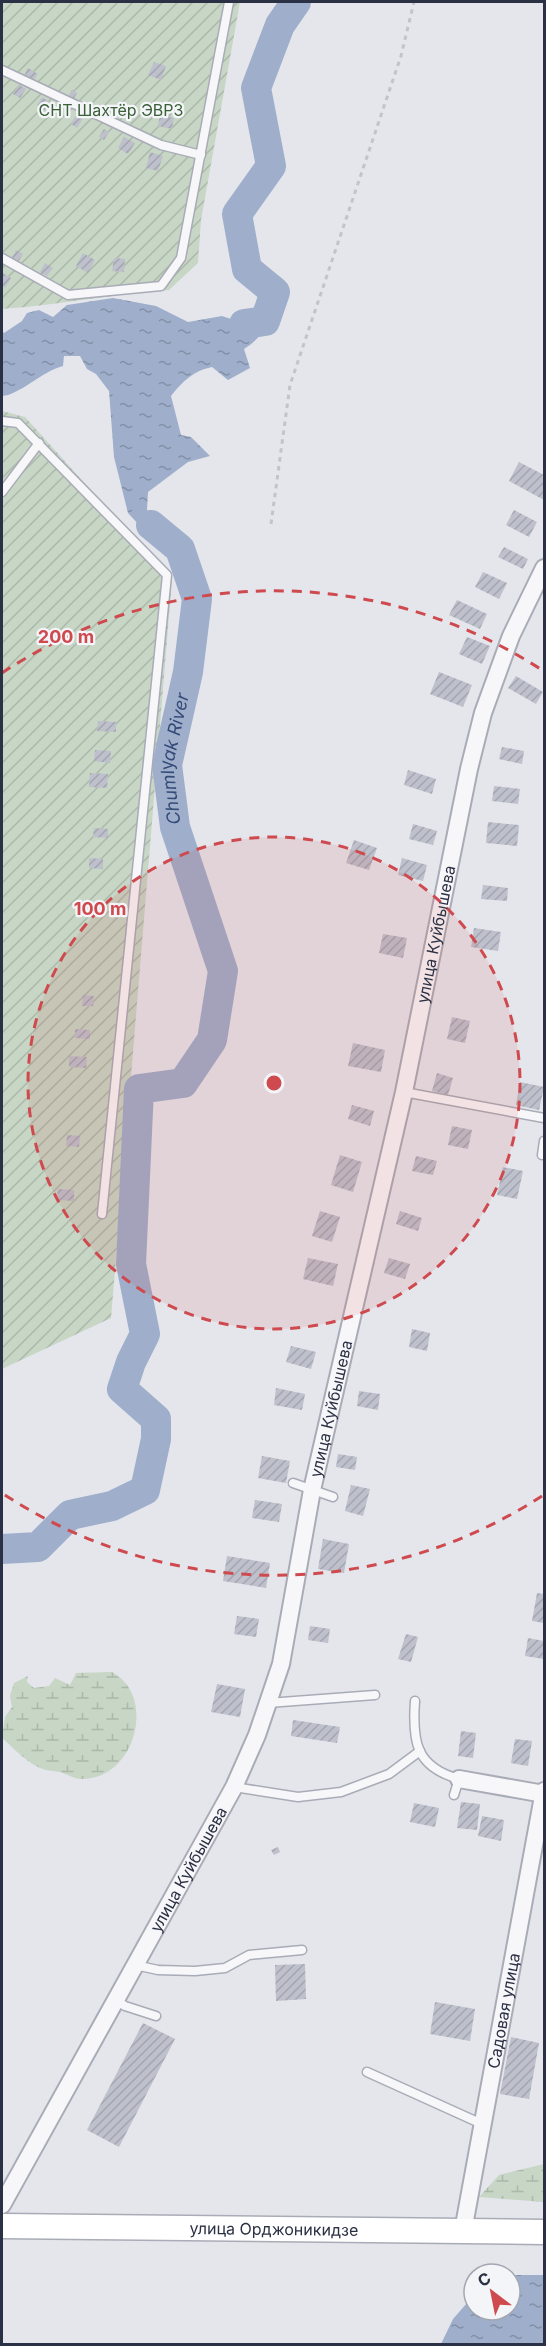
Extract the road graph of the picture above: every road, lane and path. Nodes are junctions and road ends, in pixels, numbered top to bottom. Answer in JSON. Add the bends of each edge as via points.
{"nodes":[{"id":1,"x":229,"y":2,"type":"edge"},
{"id":2,"x":414,"y":2,"type":"edge"},
{"id":3,"x":2,"y":70,"type":"edge"},
{"id":4,"x":201,"y":155,"type":"junction"},
{"id":5,"x":2,"y":258,"type":"edge"},
{"id":6,"x":2,"y":421,"type":"edge"},
{"id":7,"x":39,"y":444,"type":"junction"},
{"id":8,"x":2,"y":492,"type":"edge"},
{"id":9,"x":271,"y":524,"type":"dead end"},
{"id":10,"x":544,"y":568,"type":"edge"},
{"id":11,"x":404,"y":1092,"type":"junction"},
{"id":12,"x":544,"y":1118,"type":"edge"},
{"id":13,"x":544,"y":1141,"type":"edge"},
{"id":14,"x":542,"y":1155,"type":"dead end"},
{"id":15,"x":102,"y":1214,"type":"dead end"},
{"id":16,"x":292,"y":1483,"type":"dead end"},
{"id":17,"x":312,"y":1490,"type":"junction"},
{"id":18,"x":333,"y":1497,"type":"dead end"},
{"id":19,"x":375,"y":1695,"type":"dead end"},
{"id":20,"x":415,"y":1701,"type":"dead end"},
{"id":21,"x":268,"y":1703,"type":"junction"},
{"id":22,"x":420,"y":1751,"type":"junction"},
{"id":23,"x":234,"y":1787,"type":"junction"},
{"id":24,"x":456,"y":1787,"type":"joint"},
{"id":25,"x":544,"y":1793,"type":"edge"},
{"id":26,"x":302,"y":1950,"type":"dead end"},
{"id":27,"x":135,"y":1965,"type":"junction"},
{"id":28,"x":115,"y":2000,"type":"junction"},
{"id":29,"x":156,"y":2016,"type":"dead end"},
{"id":30,"x":367,"y":2072,"type":"dead end"},
{"id":31,"x":482,"y":2124,"type":"junction"},
{"id":32,"x":2,"y":2205,"type":"edge"},
{"id":33,"x":2,"y":2226,"type":"edge"},
{"id":34,"x":462,"y":2231,"type":"junction"},
{"id":35,"x":544,"y":2232,"type":"edge"}],
"edges":[{"from":1,"to":4,"type":"lane"},
{"from":2,"to":9,"type":"path","via":[[401,56],[290,385]]},
{"from":3,"to":4,"type":"lane","via":[[161,145]]},
{"from":4,"to":5,"type":"lane","via":[[181,258],[160,286],[68,295]]},
{"from":6,"to":7,"type":"lane","via":[[18,423]]},
{"from":7,"to":8,"type":"lane"},
{"from":7,"to":15,"type":"lane","via":[[167,575]]},
{"from":10,"to":11,"type":"street","name":"улица Куйбышева","via":[[511,636],[483,713]]},
{"from":11,"to":12,"type":"lane"},
{"from":11,"to":17,"type":"street","name":"улица Куйбышева"},
{"from":13,"to":14,"type":"lane"},
{"from":16,"to":17,"type":"lane"},
{"from":17,"to":18,"type":"lane"},
{"from":17,"to":21,"type":"street","name":"улица Куйбышева","via":[[280,1664]]},
{"from":19,"to":21,"type":"lane"},
{"from":20,"to":22,"type":"lane","via":[[414,1722]]},
{"from":21,"to":23,"type":"street","name":"улица Куйбышева"},
{"from":22,"to":23,"type":"lane","via":[[389,1774],[341,1792],[298,1797]]},
{"from":22,"to":24,"type":"lane","via":[[424,1760]]},
{"from":23,"to":27,"type":"street","name":"улица Куйбышева"},
{"from":24,"to":25,"type":"street"},
{"from":25,"to":31,"type":"street","name":"Садовая улица"},
{"from":26,"to":27,"type":"lane","via":[[249,1955],[225,1968],[195,1971]]},
{"from":27,"to":28,"type":"street","name":"улица Куйбышева"},
{"from":28,"to":29,"type":"lane"},
{"from":28,"to":32,"type":"street","name":"улица Куйбышева"},
{"from":30,"to":31,"type":"lane"},
{"from":31,"to":34,"type":"street","name":"Садовая улица"},
{"from":33,"to":34,"type":"main road","name":"улица Орджоникидзе"},
{"from":34,"to":35,"type":"main road","name":"улица Орджоникидзе"}]}
